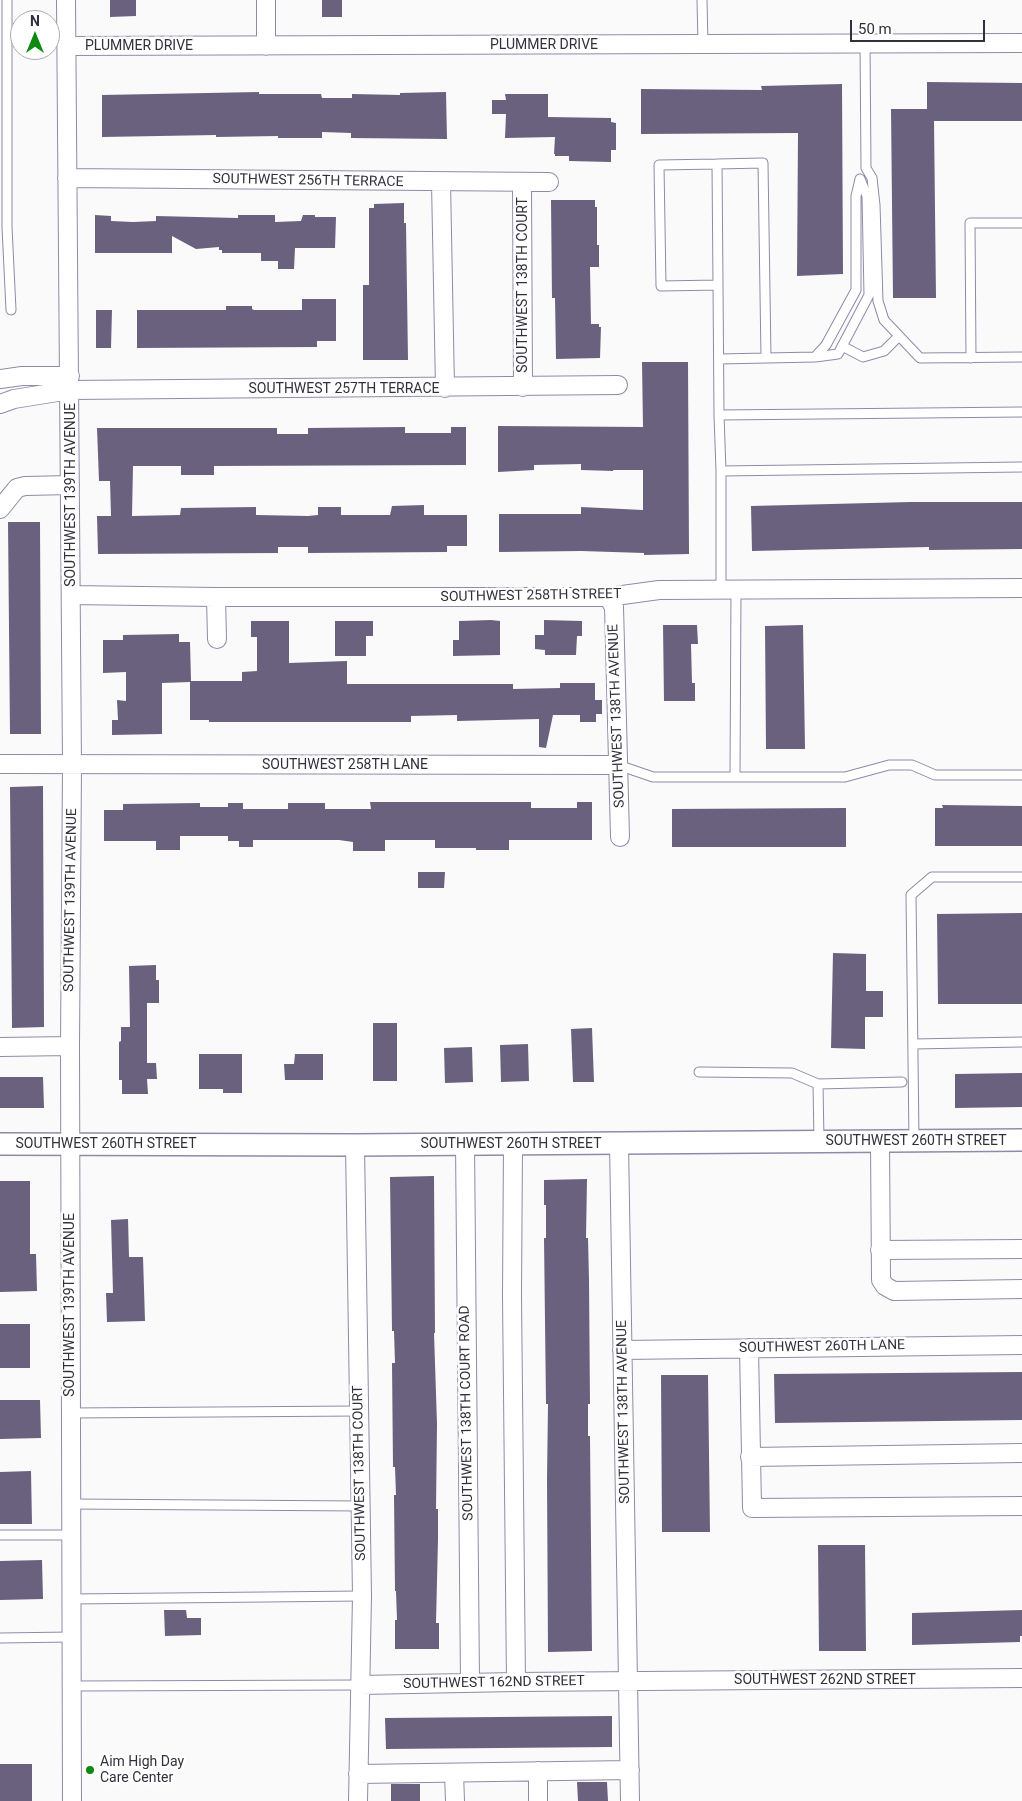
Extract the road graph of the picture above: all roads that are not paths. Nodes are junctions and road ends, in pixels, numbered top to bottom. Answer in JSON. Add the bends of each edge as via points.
{"nodes":[{"id":1,"x":7,"y":0,"type":"edge"},
{"id":2,"x":66,"y":0,"type":"edge"},
{"id":3,"x":266,"y":0,"type":"edge"},
{"id":4,"x":702,"y":0,"type":"edge"},
{"id":5,"x":1022,"y":43,"type":"edge"},
{"id":6,"x":703,"y":44,"type":"junction"},
{"id":7,"x":865,"y":44,"type":"junction"},
{"id":8,"x":67,"y":46,"type":"junction"},
{"id":9,"x":266,"y":46,"type":"junction"},
{"id":10,"x":716,"y":164,"type":"junction"},
{"id":11,"x":866,"y":168,"type":"junction"},
{"id":12,"x":67,"y":178,"type":"junction"},
{"id":13,"x":860,"y":179,"type":"junction"},
{"id":14,"x":441,"y":182,"type":"junction"},
{"id":15,"x":522,"y":182,"type":"junction"},
{"id":16,"x":549,"y":182,"type":"dead end"},
{"id":17,"x":1022,"y":222,"type":"edge"},
{"id":18,"x":718,"y":285,"type":"junction"},
{"id":19,"x":11,"y":310,"type":"dead end"},
{"id":20,"x":899,"y":336,"type":"junction"},
{"id":21,"x":842,"y":346,"type":"junction"},
{"id":22,"x":1022,"y":357,"type":"edge"},
{"id":23,"x":766,"y":358,"type":"junction"},
{"id":24,"x":815,"y":358,"type":"junction"},
{"id":25,"x":971,"y":358,"type":"junction"},
{"id":26,"x":719,"y":359,"type":"junction"},
{"id":27,"x":0,"y":379,"type":"edge"},
{"id":28,"x":70,"y":383,"type":"junction"},
{"id":29,"x":618,"y":385,"type":"dead end"},
{"id":30,"x":523,"y":387,"type":"junction"},
{"id":31,"x":445,"y":388,"type":"junction"},
{"id":32,"x":0,"y":404,"type":"edge"},
{"id":33,"x":1022,"y":412,"type":"edge"},
{"id":34,"x":719,"y":415,"type":"junction"},
{"id":35,"x":1022,"y":467,"type":"edge"},
{"id":36,"x":721,"y":470,"type":"junction"},
{"id":37,"x":70,"y":485,"type":"junction"},
{"id":38,"x":0,"y":509,"type":"edge"},
{"id":39,"x":1022,"y":588,"type":"edge"},
{"id":40,"x":728,"y":590,"type":"junction"},
{"id":41,"x":71,"y":595,"type":"junction"},
{"id":42,"x":216,"y":597,"type":"junction"},
{"id":43,"x":608,"y":597,"type":"junction"},
{"id":44,"x":217,"y":639,"type":"dead end"},
{"id":45,"x":0,"y":764,"type":"edge"},
{"id":46,"x":72,"y":764,"type":"junction"},
{"id":47,"x":618,"y":765,"type":"junction"},
{"id":48,"x":1022,"y":774,"type":"edge"},
{"id":49,"x":736,"y":776,"type":"junction"},
{"id":50,"x":620,"y":837,"type":"dead end"},
{"id":51,"x":1022,"y":877,"type":"edge"},
{"id":52,"x":1022,"y":1042,"type":"edge"},
{"id":53,"x":913,"y":1044,"type":"junction"},
{"id":54,"x":70,"y":1046,"type":"junction"},
{"id":55,"x":0,"y":1047,"type":"edge"},
{"id":56,"x":699,"y":1072,"type":"dead end"},
{"id":57,"x":902,"y":1082,"type":"dead end"},
{"id":58,"x":818,"y":1084,"type":"junction"},
{"id":59,"x":1022,"y":1140,"type":"edge"},
{"id":60,"x":914,"y":1141,"type":"junction"},
{"id":61,"x":819,"y":1142,"type":"junction"},
{"id":62,"x":880,"y":1142,"type":"junction"},
{"id":63,"x":70,"y":1143,"type":"junction"},
{"id":64,"x":619,"y":1143,"type":"junction"},
{"id":65,"x":0,"y":1144,"type":"edge"},
{"id":66,"x":465,"y":1144,"type":"junction"},
{"id":67,"x":513,"y":1144,"type":"junction"},
{"id":68,"x":354,"y":1145,"type":"junction"},
{"id":69,"x":1022,"y":1249,"type":"edge"},
{"id":70,"x":880,"y":1250,"type":"junction"},
{"id":71,"x":1022,"y":1289,"type":"edge"},
{"id":72,"x":1022,"y":1345,"type":"edge"},
{"id":73,"x":749,"y":1348,"type":"junction"},
{"id":74,"x":622,"y":1350,"type":"junction"},
{"id":75,"x":359,"y":1411,"type":"junction"},
{"id":76,"x":71,"y":1413,"type":"junction"},
{"id":77,"x":1022,"y":1453,"type":"edge"},
{"id":78,"x":750,"y":1457,"type":"junction"},
{"id":79,"x":71,"y":1504,"type":"junction"},
{"id":80,"x":361,"y":1506,"type":"junction"},
{"id":81,"x":1022,"y":1506,"type":"edge"},
{"id":82,"x":0,"y":1535,"type":"edge"},
{"id":83,"x":71,"y":1535,"type":"junction"},
{"id":84,"x":362,"y":1596,"type":"junction"},
{"id":85,"x":71,"y":1599,"type":"junction"},
{"id":86,"x":71,"y":1637,"type":"junction"},
{"id":87,"x":0,"y":1638,"type":"edge"},
{"id":88,"x":1022,"y":1678,"type":"edge"},
{"id":89,"x":629,"y":1681,"type":"junction"},
{"id":90,"x":470,"y":1682,"type":"junction"},
{"id":91,"x":516,"y":1682,"type":"junction"},
{"id":92,"x":360,"y":1685,"type":"junction"},
{"id":93,"x":72,"y":1686,"type":"junction"},
{"id":94,"x":630,"y":1770,"type":"junction"},
{"id":95,"x":538,"y":1771,"type":"junction"},
{"id":96,"x":454,"y":1772,"type":"junction"},
{"id":97,"x":358,"y":1774,"type":"junction"},
{"id":98,"x":72,"y":1801,"type":"edge"},
{"id":99,"x":358,"y":1801,"type":"edge"},
{"id":100,"x":454,"y":1801,"type":"edge"},
{"id":101,"x":538,"y":1801,"type":"edge"},
{"id":102,"x":630,"y":1801,"type":"edge"}],
"edges":[{"from":1,"to":19,"type":"lane","via":[[7,227]]},
{"from":2,"to":8,"type":"street","name":"SOUTHWEST 139TH AVENUE"},
{"from":3,"to":9,"type":"street"},
{"from":4,"to":6,"type":"lane"},
{"from":5,"to":7,"type":"street","name":"PLUMMER DRIVE"},
{"from":6,"to":7,"type":"street","name":"PLUMMER DRIVE"},
{"from":6,"to":9,"type":"street","name":"PLUMMER DRIVE"},
{"from":7,"to":11,"type":"lane"},
{"from":8,"to":9,"type":"street","name":"PLUMMER DRIVE"},
{"from":8,"to":12,"type":"street","name":"SOUTHWEST 139TH AVENUE"},
{"from":10,"to":18,"type":"lane"},
{"from":10,"to":18,"type":"lane","via":[[660,165],[661,286]]},
{"from":10,"to":23,"type":"lane","via":[[762,163]]},
{"from":11,"to":13,"type":"lane"},
{"from":11,"to":20,"type":"lane","via":[[872,178],[875,205],[878,300],[884,320]]},
{"from":12,"to":14,"type":"street","name":"SOUTHWEST 256TH TERRACE"},
{"from":12,"to":28,"type":"street","name":"SOUTHWEST 139TH AVENUE"},
{"from":13,"to":21,"type":"lane","via":[[867,196],[869,295]]},
{"from":13,"to":24,"type":"lane","via":[[856,196],[856,290],[826,345]]},
{"from":14,"to":15,"type":"street","name":"SOUTHWEST 256TH TERRACE"},
{"from":14,"to":31,"type":"street"},
{"from":15,"to":16,"type":"street","name":"SOUTHWEST 256TH TERRACE"},
{"from":15,"to":30,"type":"street","name":"SOUTHWEST 138TH COURT"},
{"from":17,"to":25,"type":"lane","via":[[970,223]]},
{"from":18,"to":26,"type":"lane"},
{"from":20,"to":21,"type":"lane","via":[[884,351],[864,358]]},
{"from":20,"to":25,"type":"lane","via":[[920,358]]},
{"from":21,"to":24,"type":"lane","via":[[838,354]]},
{"from":22,"to":25,"type":"lane"},
{"from":23,"to":24,"type":"lane"},
{"from":23,"to":26,"type":"lane"},
{"from":26,"to":34,"type":"lane"},
{"from":27,"to":28,"type":"street","via":[[22,376]]},
{"from":28,"to":31,"type":"street","name":"SOUTHWEST 257TH TERRACE"},
{"from":28,"to":32,"type":"street"},
{"from":28,"to":37,"type":"street","name":"SOUTHWEST 139TH AVENUE"},
{"from":29,"to":30,"type":"street","name":"SOUTHWEST 257TH TERRACE"},
{"from":30,"to":31,"type":"street","name":"SOUTHWEST 257TH TERRACE"},
{"from":33,"to":34,"type":"lane"},
{"from":34,"to":36,"type":"lane"},
{"from":35,"to":36,"type":"lane"},
{"from":36,"to":40,"type":"lane"},
{"from":37,"to":38,"type":"street","via":[[17,488]]},
{"from":37,"to":41,"type":"street","name":"SOUTHWEST 139TH AVENUE"},
{"from":39,"to":40,"type":"street","name":"SOUTHWEST 258TH STREET"},
{"from":40,"to":43,"type":"street","name":"SOUTHWEST 258TH STREET","via":[[660,590]]},
{"from":40,"to":49,"type":"lane"},
{"from":41,"to":42,"type":"street","name":"SOUTHWEST 258TH STREET"},
{"from":41,"to":46,"type":"street","name":"SOUTHWEST 139TH AVENUE"},
{"from":42,"to":43,"type":"street","name":"SOUTHWEST 258TH STREET"},
{"from":42,"to":44,"type":"street"},
{"from":43,"to":47,"type":"street","name":"SOUTHWEST 138TH AVENUE","via":[[614,607]]},
{"from":45,"to":46,"type":"street","name":"SOUTHWEST 258TH LANE"},
{"from":46,"to":47,"type":"street","name":"SOUTHWEST 258TH LANE"},
{"from":46,"to":54,"type":"street","name":"SOUTHWEST 139TH AVENUE"},
{"from":47,"to":49,"type":"lane","via":[[653,777]]},
{"from":47,"to":50,"type":"street","name":"SOUTHWEST 138TH AVENUE"},
{"from":48,"to":49,"type":"lane","via":[[935,775],[912,765],[889,765],[845,777]]},
{"from":51,"to":53,"type":"lane","via":[[932,877],[911,895]]},
{"from":52,"to":53,"type":"lane"},
{"from":53,"to":60,"type":"lane"},
{"from":54,"to":55,"type":"street"},
{"from":54,"to":63,"type":"street","name":"SOUTHWEST 139TH AVENUE"},
{"from":56,"to":58,"type":"lane","via":[[792,1074]]},
{"from":57,"to":58,"type":"lane"},
{"from":58,"to":61,"type":"lane"},
{"from":59,"to":60,"type":"street","name":"SOUTHWEST 260TH STREET"},
{"from":60,"to":62,"type":"street","name":"SOUTHWEST 260TH STREET"},
{"from":61,"to":62,"type":"street","name":"SOUTHWEST 260TH STREET"},
{"from":61,"to":64,"type":"street","name":"SOUTHWEST 260TH STREET"},
{"from":62,"to":70,"type":"street"},
{"from":63,"to":65,"type":"street","name":"SOUTHWEST 260TH STREET"},
{"from":63,"to":68,"type":"street","name":"SOUTHWEST 260TH STREET"},
{"from":63,"to":76,"type":"street","name":"SOUTHWEST 139TH AVENUE"},
{"from":64,"to":67,"type":"street","name":"SOUTHWEST 260TH STREET"},
{"from":64,"to":74,"type":"street","name":"SOUTHWEST 138TH AVENUE"},
{"from":66,"to":67,"type":"street","name":"SOUTHWEST 260TH STREET"},
{"from":66,"to":68,"type":"street","name":"SOUTHWEST 260TH STREET"},
{"from":66,"to":90,"type":"street","name":"SOUTHWEST 138TH COURT ROAD"},
{"from":67,"to":91,"type":"street"},
{"from":68,"to":75,"type":"street","name":"SOUTHWEST 138TH COURT"},
{"from":69,"to":70,"type":"street"},
{"from":70,"to":71,"type":"street","via":[[881,1280],[894,1291]]},
{"from":72,"to":73,"type":"street","name":"SOUTHWEST 260TH LANE"},
{"from":73,"to":74,"type":"street","name":"SOUTHWEST 260TH LANE"},
{"from":73,"to":78,"type":"street"},
{"from":74,"to":89,"type":"street","name":"SOUTHWEST 138TH AVENUE"},
{"from":75,"to":76,"type":"lane"},
{"from":75,"to":80,"type":"street","name":"SOUTHWEST 138TH COURT"},
{"from":76,"to":79,"type":"street","name":"SOUTHWEST 139TH AVENUE"},
{"from":77,"to":78,"type":"street"},
{"from":78,"to":81,"type":"street","via":[[752,1508]]},
{"from":79,"to":80,"type":"lane"},
{"from":79,"to":83,"type":"street","name":"SOUTHWEST 139TH AVENUE"},
{"from":80,"to":84,"type":"street","name":"SOUTHWEST 138TH COURT"},
{"from":82,"to":83,"type":"lane"},
{"from":83,"to":85,"type":"street","name":"SOUTHWEST 139TH AVENUE"},
{"from":84,"to":85,"type":"lane"},
{"from":84,"to":92,"type":"street","name":"SOUTHWEST 138TH COURT"},
{"from":85,"to":86,"type":"street","name":"SOUTHWEST 139TH AVENUE"},
{"from":86,"to":87,"type":"lane"},
{"from":86,"to":93,"type":"street","name":"SOUTHWEST 139TH AVENUE"},
{"from":88,"to":89,"type":"street","name":"SOUTHWEST 262ND STREET"},
{"from":89,"to":91,"type":"street","name":"SOUTHWEST 162ND STREET"},
{"from":89,"to":94,"type":"street","name":"SOUTHWEST 138TH AVENUE"},
{"from":90,"to":91,"type":"street","name":"SOUTHWEST 162ND STREET"},
{"from":90,"to":92,"type":"street","name":"SOUTHWEST 162ND STREET"},
{"from":92,"to":93,"type":"lane"},
{"from":92,"to":97,"type":"street","name":"SOUTHWEST 138TH COURT"},
{"from":93,"to":98,"type":"street","name":"SOUTHWEST 139TH AVENUE"},
{"from":94,"to":95,"type":"street"},
{"from":94,"to":102,"type":"street","name":"SOUTHWEST 138TH AVENUE"},
{"from":95,"to":96,"type":"street"},
{"from":95,"to":101,"type":"street"},
{"from":96,"to":97,"type":"street"},
{"from":96,"to":100,"type":"street"},
{"from":97,"to":99,"type":"street","name":"SOUTHWEST 138TH COURT"}]}
